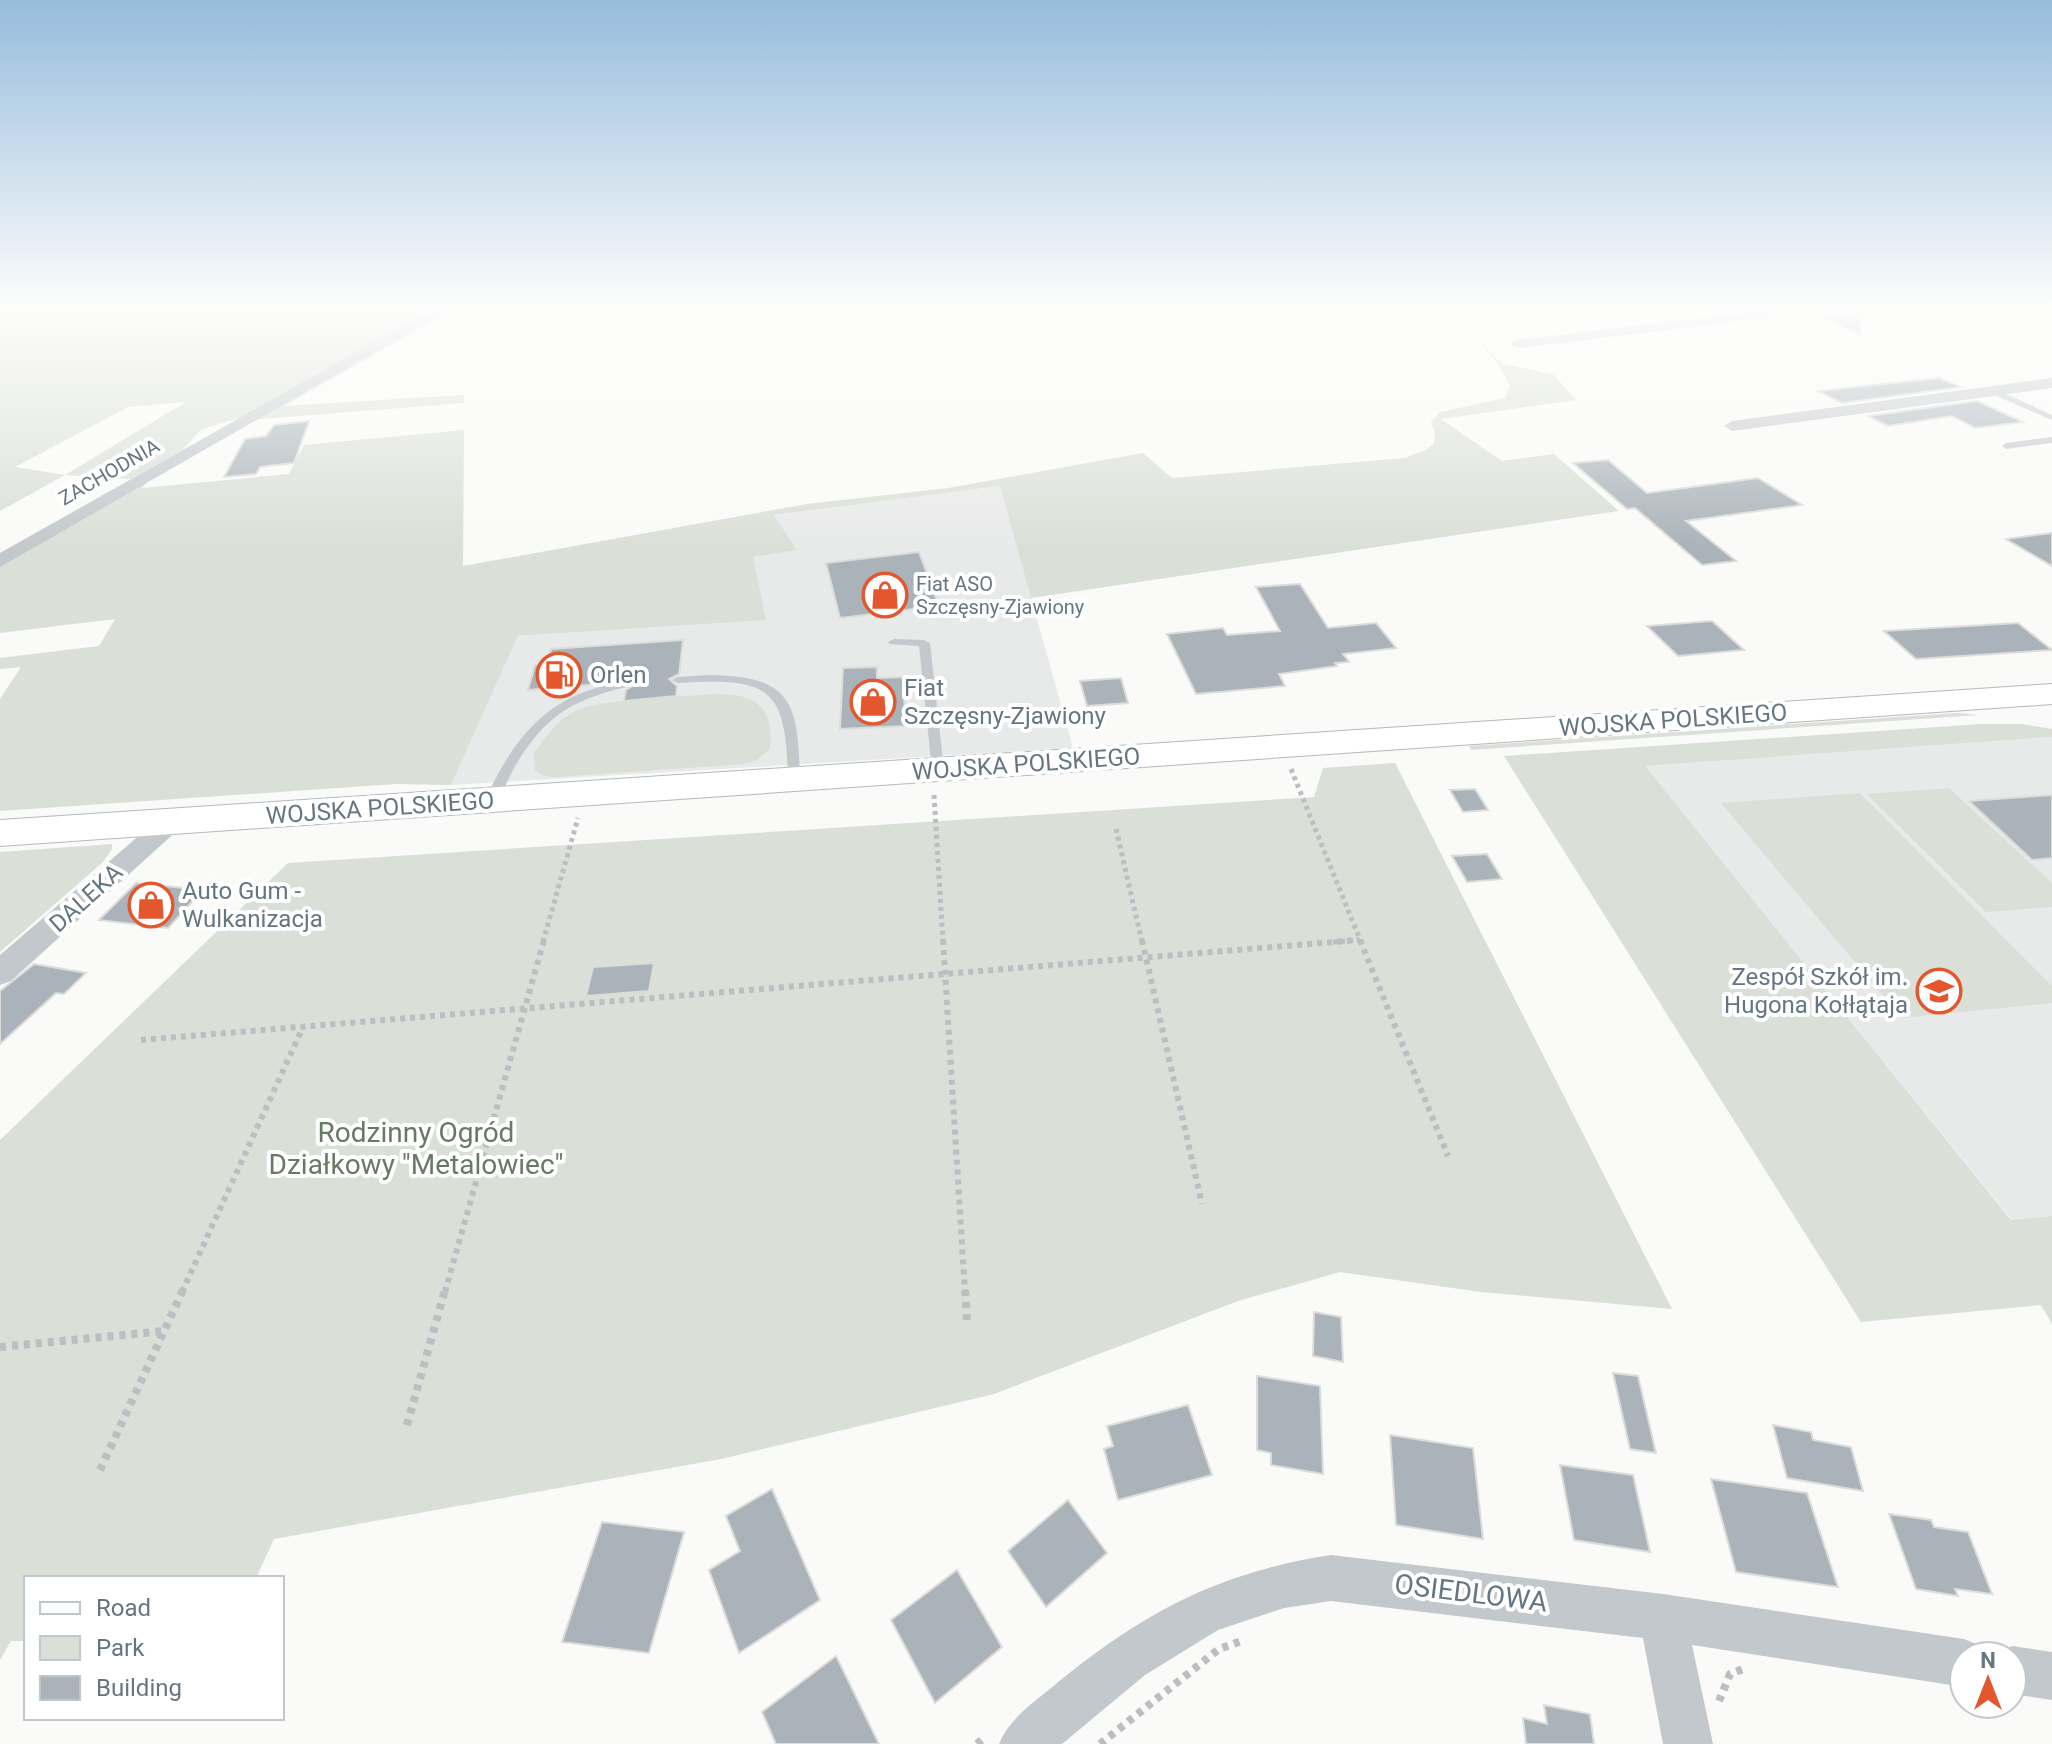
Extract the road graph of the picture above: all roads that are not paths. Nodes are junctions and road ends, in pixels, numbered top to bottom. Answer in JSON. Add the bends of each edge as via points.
{"nodes":[{"id":1,"x":304,"y":386,"type":"edge"},
{"id":2,"x":2027,"y":386,"type":"edge"},
{"id":3,"x":1992,"y":391,"type":"junction"},
{"id":4,"x":2052,"y":418,"type":"edge"},
{"id":5,"x":1732,"y":426,"type":"dead end"},
{"id":6,"x":2052,"y":440,"type":"edge"},
{"id":7,"x":2006,"y":446,"type":"dead end"},
{"id":8,"x":0,"y":561,"type":"edge"},
{"id":9,"x":894,"y":642,"type":"dead end"},
{"id":10,"x":678,"y":680,"type":"dead end"},
{"id":11,"x":627,"y":684,"type":"dead end"},
{"id":12,"x":2052,"y":694,"type":"edge"},
{"id":13,"x":935,"y":770,"type":"junction"},
{"id":14,"x":794,"y":780,"type":"junction"},
{"id":15,"x":492,"y":800,"type":"junction"},
{"id":16,"x":171,"y":822,"type":"junction"},
{"id":17,"x":0,"y":833,"type":"edge"},
{"id":18,"x":0,"y":973,"type":"edge"},
{"id":19,"x":1663,"y":1617,"type":"junction"},
{"id":20,"x":1948,"y":1661,"type":"edge"},
{"id":21,"x":2028,"y":1672,"type":"edge"},
{"id":22,"x":2052,"y":1676,"type":"edge"},
{"id":23,"x":1701,"y":1728,"type":"edge"},
{"id":24,"x":1024,"y":1744,"type":"edge"}],
"edges":[{"from":1,"to":8,"type":"street","name":"ZACHODNIA"},
{"from":2,"to":3,"type":"street"},
{"from":3,"to":4,"type":"lane"},
{"from":3,"to":5,"type":"street"},
{"from":6,"to":7,"type":"lane"},
{"from":9,"to":13,"type":"lane","via":[[924,643]]},
{"from":10,"to":14,"type":"lane","via":[[742,677],[775,691],[791,732]]},
{"from":11,"to":15,"type":"lane","via":[[585,693],[543,721],[521,744]]},
{"from":12,"to":13,"type":"main road","name":"WOJSKA POLSKIEGO"},
{"from":13,"to":14,"type":"main road","name":"WOJSKA POLSKIEGO"},
{"from":14,"to":15,"type":"main road","name":"WOJSKA POLSKIEGO"},
{"from":15,"to":16,"type":"main road","name":"WOJSKA POLSKIEGO"},
{"from":16,"to":17,"type":"main road","name":"WOJSKA POLSKIEGO"},
{"from":16,"to":18,"type":"street","name":"DALEKA"},
{"from":19,"to":20,"type":"street","name":"OSIEDLOWA"},
{"from":19,"to":23,"type":"street"},
{"from":19,"to":24,"type":"street","name":"OSIEDLOWA","via":[[1371,1580],[1293,1581],[1205,1611],[1163,1634],[1116,1665]]},
{"from":21,"to":22,"type":"street"}]}
